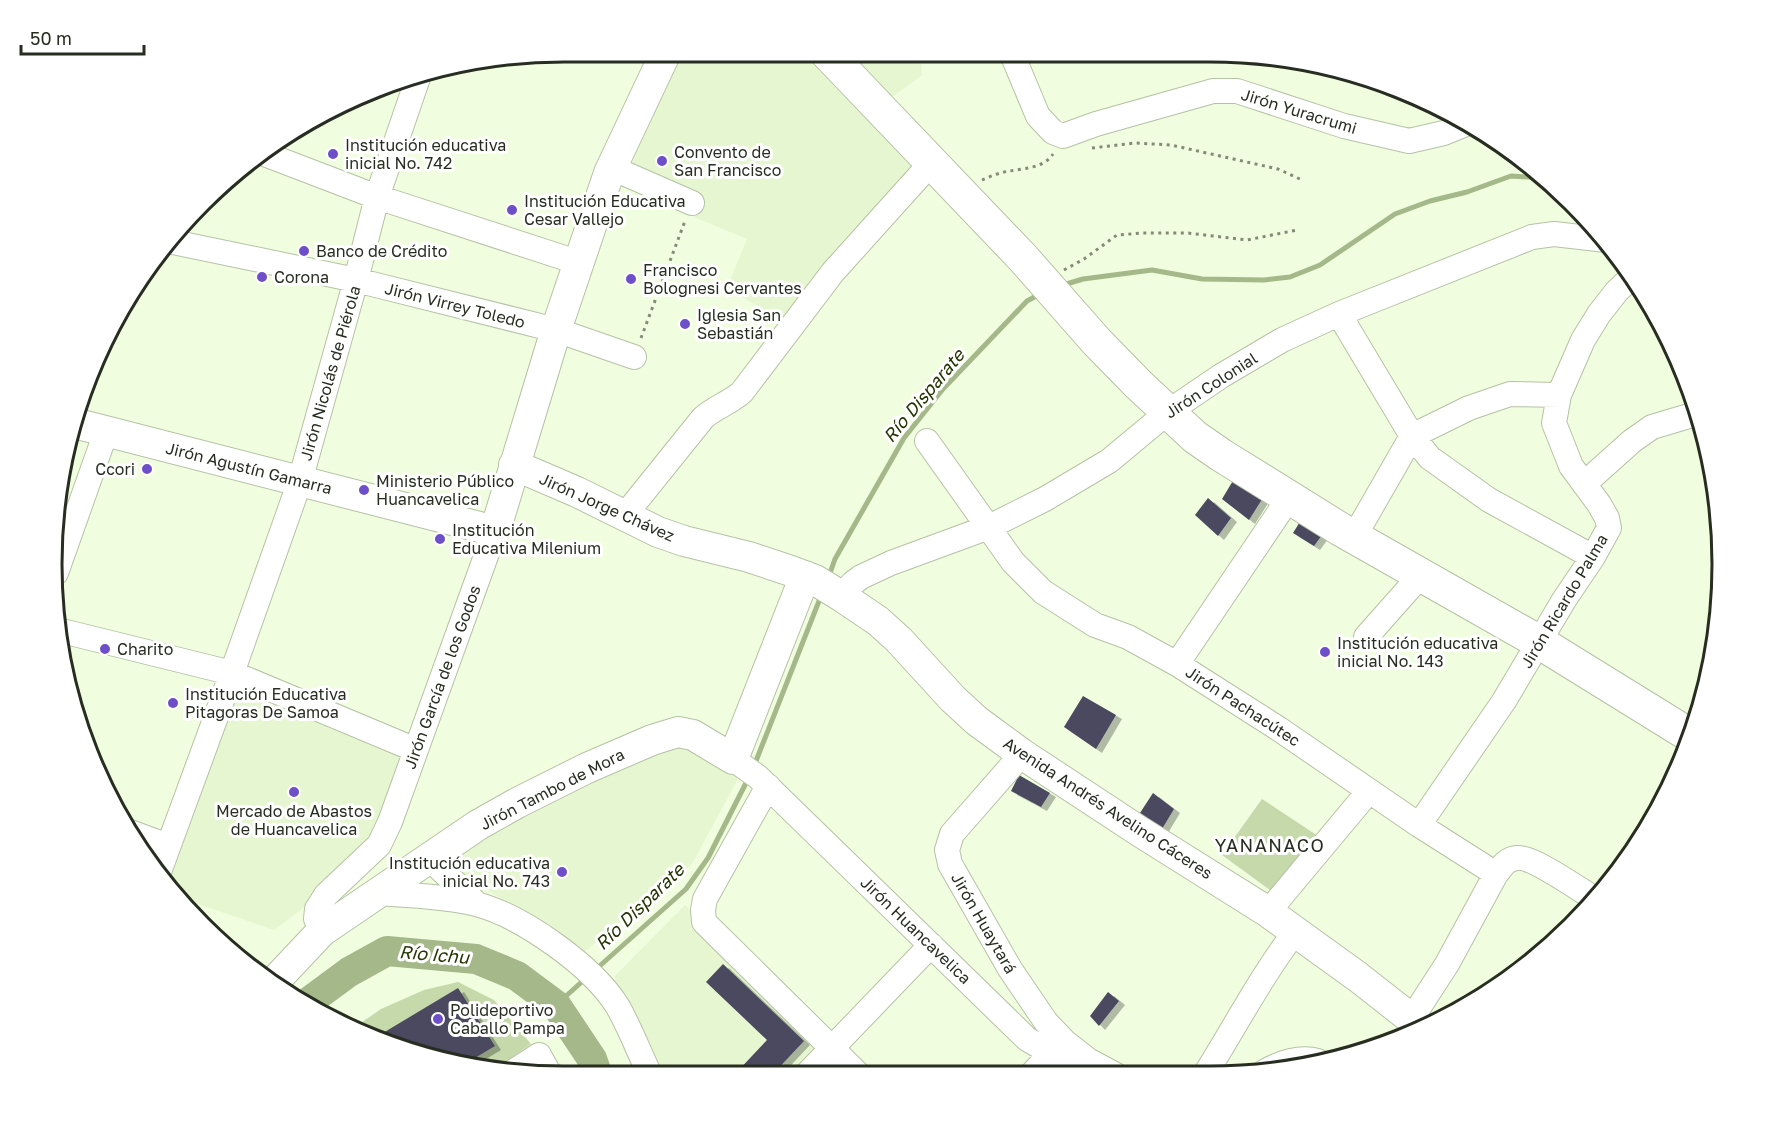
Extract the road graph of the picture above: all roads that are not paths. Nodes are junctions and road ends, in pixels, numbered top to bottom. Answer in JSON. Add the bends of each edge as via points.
{"nodes":[{"id":1,"x":662,"y":61,"type":"edge"},
{"id":2,"x":835,"y":61,"type":"edge"},
{"id":3,"x":1015,"y":61,"type":"edge"},
{"id":4,"x":416,"y":84,"type":"edge"},
{"id":5,"x":1458,"y":127,"type":"edge"},
{"id":6,"x":270,"y":156,"type":"edge"},
{"id":7,"x":932,"y":162,"type":"junction"},
{"id":8,"x":612,"y":168,"type":"junction"},
{"id":9,"x":376,"y":197,"type":"junction"},
{"id":10,"x":692,"y":203,"type":"road end"},
{"id":11,"x":1593,"y":238,"type":"edge"},
{"id":12,"x":178,"y":243,"type":"edge"},
{"id":13,"x":580,"y":263,"type":"junction"},
{"id":14,"x":356,"y":280,"type":"junction"},
{"id":15,"x":1626,"y":282,"type":"edge"},
{"id":16,"x":1339,"y":314,"type":"junction"},
{"id":17,"x":556,"y":330,"type":"junction"},
{"id":18,"x":634,"y":357,"type":"road end"},
{"id":19,"x":1559,"y":395,"type":"junction"},
{"id":20,"x":1168,"y":412,"type":"junction"},
{"id":21,"x":1690,"y":416,"type":"edge"},
{"id":22,"x":82,"y":425,"type":"edge"},
{"id":23,"x":106,"y":432,"type":"junction"},
{"id":24,"x":1412,"y":436,"type":"junction"},
{"id":25,"x":927,"y":441,"type":"dead end"},
{"id":26,"x":514,"y":465,"type":"junction"},
{"id":27,"x":300,"y":481,"type":"junction"},
{"id":28,"x":1584,"y":484,"type":"junction"},
{"id":29,"x":1289,"y":498,"type":"junction"},
{"id":30,"x":625,"y":515,"type":"junction"},
{"id":31,"x":989,"y":527,"type":"junction"},
{"id":32,"x":495,"y":531,"type":"junction"},
{"id":33,"x":1354,"y":537,"type":"junction"},
{"id":34,"x":62,"y":555,"type":"edge"},
{"id":35,"x":1593,"y":557,"type":"junction"},
{"id":36,"x":1421,"y":575,"type":"junction"},
{"id":37,"x":824,"y":586,"type":"junction"},
{"id":38,"x":66,"y":632,"type":"edge"},
{"id":39,"x":1366,"y":637,"type":"dead end"},
{"id":40,"x":1539,"y":642,"type":"junction"},
{"id":41,"x":1177,"y":664,"type":"junction"},
{"id":42,"x":232,"y":673,"type":"junction"},
{"id":43,"x":1684,"y":732,"type":"edge"},
{"id":44,"x":416,"y":750,"type":"junction"},
{"id":45,"x":1022,"y":754,"type":"junction"},
{"id":46,"x":751,"y":773,"type":"junction"},
{"id":47,"x":1369,"y":791,"type":"junction"},
{"id":48,"x":1419,"y":825,"type":"junction"},
{"id":49,"x":141,"y":836,"type":"edge"},
{"id":50,"x":168,"y":846,"type":"junction"},
{"id":51,"x":430,"y":859,"type":"junction"},
{"id":52,"x":161,"y":865,"type":"edge"},
{"id":53,"x":1496,"y":874,"type":"junction"},
{"id":54,"x":381,"y":893,"type":"junction"},
{"id":55,"x":1588,"y":895,"type":"edge"},
{"id":56,"x":477,"y":904,"type":"junction"},
{"id":57,"x":1268,"y":912,"type":"junction"},
{"id":58,"x":322,"y":931,"type":"junction"},
{"id":59,"x":1295,"y":932,"type":"junction"},
{"id":60,"x":932,"y":945,"type":"junction"},
{"id":61,"x":278,"y":977,"type":"edge"},
{"id":62,"x":1419,"y":1021,"type":"edge"},
{"id":63,"x":1416,"y":1022,"type":"edge"},
{"id":64,"x":832,"y":1049,"type":"junction"},
{"id":65,"x":1051,"y":1053,"type":"junction"},
{"id":66,"x":1088,"y":1059,"type":"junction"},
{"id":67,"x":646,"y":1066,"type":"edge"},
{"id":68,"x":815,"y":1066,"type":"edge"},
{"id":69,"x":850,"y":1066,"type":"edge"},
{"id":70,"x":1039,"y":1066,"type":"edge"},
{"id":71,"x":1100,"y":1066,"type":"edge"},
{"id":72,"x":1210,"y":1066,"type":"edge"}],
"edges":[{"from":1,"to":8,"type":"main road","name":"Jirón García de los Godos"},
{"from":2,"to":7,"type":"highway"},
{"from":3,"to":5,"type":"street","name":"Jirón Yuracrumi","via":[[1038,116],[1053,132],[1063,136],[1213,91],[1237,91],[1344,126],[1409,141]]},
{"from":4,"to":9,"type":"street","name":"Jirón Nicolás de Piérola"},
{"from":6,"to":9,"type":"street"},
{"from":7,"to":20,"type":"highway","via":[[1046,271],[1076,318]]},
{"from":7,"to":30,"type":"street","via":[[833,272],[742,392],[703,418]]},
{"from":8,"to":10,"type":"street"},
{"from":8,"to":13,"type":"main road","name":"Jirón García de los Godos"},
{"from":9,"to":13,"type":"street"},
{"from":9,"to":14,"type":"street","name":"Jirón Nicolás de Piérola"},
{"from":11,"to":16,"type":"street","name":"Jirón Colonial","via":[[1554,234],[1532,237]]},
{"from":12,"to":14,"type":"street","name":"Jirón Virrey Toledo"},
{"from":13,"to":17,"type":"main road","name":"Jirón García de los Godos"},
{"from":14,"to":17,"type":"street","name":"Jirón Virrey Toledo"},
{"from":14,"to":27,"type":"street","name":"Jirón Nicolás de Piérola"},
{"from":15,"to":19,"type":"street","name":"Jirón Ricardo Palma","via":[[1588,331]]},
{"from":16,"to":20,"type":"street","name":"Jirón Colonial","via":[[1282,340]]},
{"from":16,"to":24,"type":"street"},
{"from":17,"to":18,"type":"street","name":"Jirón Virrey Toledo"},
{"from":17,"to":26,"type":"main road","name":"Jirón García de los Godos"},
{"from":19,"to":24,"type":"street","via":[[1510,394],[1469,408]]},
{"from":19,"to":28,"type":"street","name":"Jirón Ricardo Palma","via":[[1554,423],[1571,465]]},
{"from":20,"to":29,"type":"highway","via":[[1195,437]]},
{"from":20,"to":31,"type":"street","name":"Jirón Colonial","via":[[1109,461]]},
{"from":21,"to":28,"type":"street","via":[[1652,427]]},
{"from":22,"to":23,"type":"main road","name":"Jirón Agustín Gamarra"},
{"from":23,"to":27,"type":"main road","name":"Jirón Agustín Gamarra"},
{"from":23,"to":34,"type":"street"},
{"from":24,"to":33,"type":"street"},
{"from":24,"to":35,"type":"street","via":[[1430,458],[1490,500]]},
{"from":25,"to":31,"type":"street","name":"Jirón Pachacútec"},
{"from":26,"to":30,"type":"main road","name":"Jirón Jorge Chávez"},
{"from":26,"to":32,"type":"main road","name":"Jirón García de los Godos"},
{"from":27,"to":32,"type":"main road","name":"Jirón Agustín Gamarra"},
{"from":27,"to":42,"type":"street","name":"Jirón Nicolás de Piérola"},
{"from":28,"to":35,"type":"street","name":"Jirón Ricardo Palma","via":[[1607,518],[1609,528]]},
{"from":29,"to":33,"type":"highway"},
{"from":29,"to":41,"type":"street"},
{"from":30,"to":37,"type":"main road","name":"Jirón Jorge Chávez","via":[[658,532],[749,557]]},
{"from":31,"to":37,"type":"street","name":"Jirón Colonial","via":[[891,564],[853,583]]},
{"from":31,"to":41,"type":"street","name":"Jirón Pachacútec","via":[[1013,562],[1043,592],[1095,625],[1128,637]]},
{"from":32,"to":44,"type":"street","name":"Jirón García de los Godos"},
{"from":33,"to":36,"type":"highway"},
{"from":35,"to":40,"type":"street","name":"Jirón Ricardo Palma"},
{"from":36,"to":39,"type":"street"},
{"from":36,"to":40,"type":"highway"},
{"from":37,"to":45,"type":"main road","name":"Avenida Andrés Avelino Cáceres","via":[[878,621],[953,699]]},
{"from":37,"to":46,"type":"main road"},
{"from":38,"to":42,"type":"street"},
{"from":40,"to":43,"type":"highway"},
{"from":40,"to":48,"type":"street","name":"Jirón Ricardo Palma","via":[[1504,701]]},
{"from":41,"to":47,"type":"street","name":"Jirón Pachacútec"},
{"from":42,"to":44,"type":"street"},
{"from":42,"to":50,"type":"street","name":"Jirón Nicolás de Piérola"},
{"from":44,"to":58,"type":"street","name":"Jirón García de los Godos","via":[[379,845],[326,895],[317,909],[316,919]]},
{"from":45,"to":57,"type":"main road","name":"Avenida Andrés Avelino Cáceres"},
{"from":45,"to":66,"type":"street","name":"Jirón Huaytará","via":[[952,834],[947,849],[950,864],[1010,969],[1046,1022]]},
{"from":46,"to":51,"type":"main road","name":"Jirón Tambo de Mora","via":[[693,735],[678,732],[587,768],[517,803]]},
{"from":46,"to":60,"type":"street","name":"Jirón Huancavelica"},
{"from":46,"to":64,"type":"street","via":[[705,899],[704,921]]},
{"from":47,"to":48,"type":"street","name":"Jirón Pachacútec"},
{"from":47,"to":57,"type":"street"},
{"from":48,"to":53,"type":"street","name":"Jirón Pachacútec"},
{"from":49,"to":50,"type":"street"},
{"from":50,"to":52,"type":"street","name":"Jirón Nicolás de Piérola"},
{"from":51,"to":54,"type":"main road","name":"Jirón Tambo de Mora"},
{"from":51,"to":56,"type":"street"},
{"from":53,"to":55,"type":"street","via":[[1507,861],[1519,857]]},
{"from":53,"to":62,"type":"street"},
{"from":54,"to":56,"type":"street"},
{"from":54,"to":58,"type":"main road","name":"Jirón Tambo de Mora"},
{"from":56,"to":67,"type":"street","via":[[518,920],[593,977],[618,1007]]},
{"from":57,"to":59,"type":"main road","name":"Avenida Andrés Avelino Cáceres"},
{"from":58,"to":61,"type":"main road","name":"Jirón Tambo de Mora"},
{"from":59,"to":63,"type":"main road","name":"Avenida Andrés Avelino Cáceres"},
{"from":59,"to":72,"type":"street"},
{"from":60,"to":64,"type":"street"},
{"from":60,"to":65,"type":"street","name":"Jirón Huancavelica","via":[[1027,1038]]},
{"from":64,"to":68,"type":"street"},
{"from":64,"to":69,"type":"street"},
{"from":65,"to":66,"type":"street","name":"Jirón Huancavelica"},
{"from":65,"to":70,"type":"street"},
{"from":66,"to":71,"type":"street","name":"Jirón Huaytará"}]}
